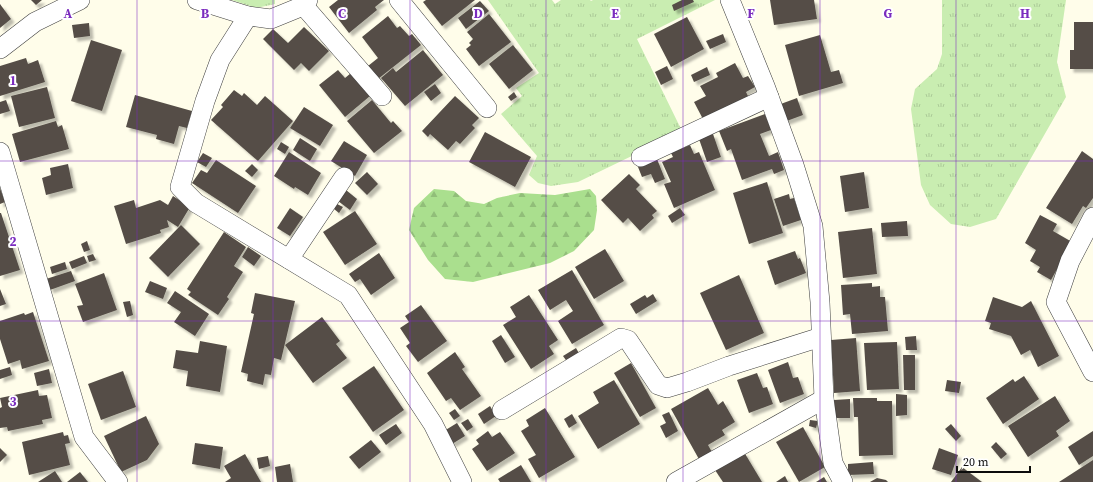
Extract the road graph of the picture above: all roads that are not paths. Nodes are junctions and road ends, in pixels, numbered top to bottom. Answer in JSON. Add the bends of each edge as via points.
{"nodes":[{"id":1,"x":80,"y":0,"type":"edge"},
{"id":2,"x":197,"y":0,"type":"edge"},
{"id":3,"x":399,"y":0,"type":"edge"},
{"id":4,"x":730,"y":0,"type":"edge"},
{"id":5,"x":305,"y":2,"type":"edge"},
{"id":6,"x":248,"y":16,"type":"junction"},
{"id":7,"x":0,"y":49,"type":"edge"},
{"id":8,"x":382,"y":96,"type":"dead end"},
{"id":9,"x":769,"y":97,"type":"junction"},
{"id":10,"x":487,"y":108,"type":"dead end"},
{"id":11,"x":0,"y":152,"type":"edge"},
{"id":12,"x":641,"y":157,"type":"dead end"},
{"id":13,"x":344,"y":177,"type":"dead end"},
{"id":14,"x":1093,"y":217,"type":"edge"},
{"id":15,"x":289,"y":259,"type":"junction"},
{"id":16,"x":821,"y":337,"type":"junction"},
{"id":17,"x":1093,"y":372,"type":"edge"},
{"id":18,"x":824,"y":398,"type":"junction"},
{"id":19,"x":502,"y":410,"type":"dead end"},
{"id":20,"x":118,"y":482,"type":"edge"},
{"id":21,"x":462,"y":482,"type":"edge"},
{"id":22,"x":676,"y":482,"type":"edge"},
{"id":23,"x":843,"y":482,"type":"edge"}],
"edges":[{"from":1,"to":7,"type":"street","via":[[35,22]]},
{"from":2,"to":6,"type":"street"},
{"from":3,"to":10,"type":"street"},
{"from":4,"to":9,"type":"street"},
{"from":5,"to":6,"type":"street","via":[[298,8],[271,19]]},
{"from":5,"to":8,"type":"street"},
{"from":6,"to":15,"type":"street","via":[[220,60],[180,187],[196,203]]},
{"from":9,"to":12,"type":"street"},
{"from":9,"to":16,"type":"street","via":[[813,226]]},
{"from":11,"to":20,"type":"street","via":[[84,437]]},
{"from":13,"to":15,"type":"street"},
{"from":14,"to":17,"type":"street","via":[[1070,261],[1056,302]]},
{"from":15,"to":21,"type":"street","via":[[348,295],[434,424]]},
{"from":16,"to":18,"type":"street"},
{"from":16,"to":19,"type":"street","via":[[667,388],[658,386],[628,340],[621,338]]},
{"from":18,"to":22,"type":"street"},
{"from":18,"to":23,"type":"street","via":[[833,463]]}]}
